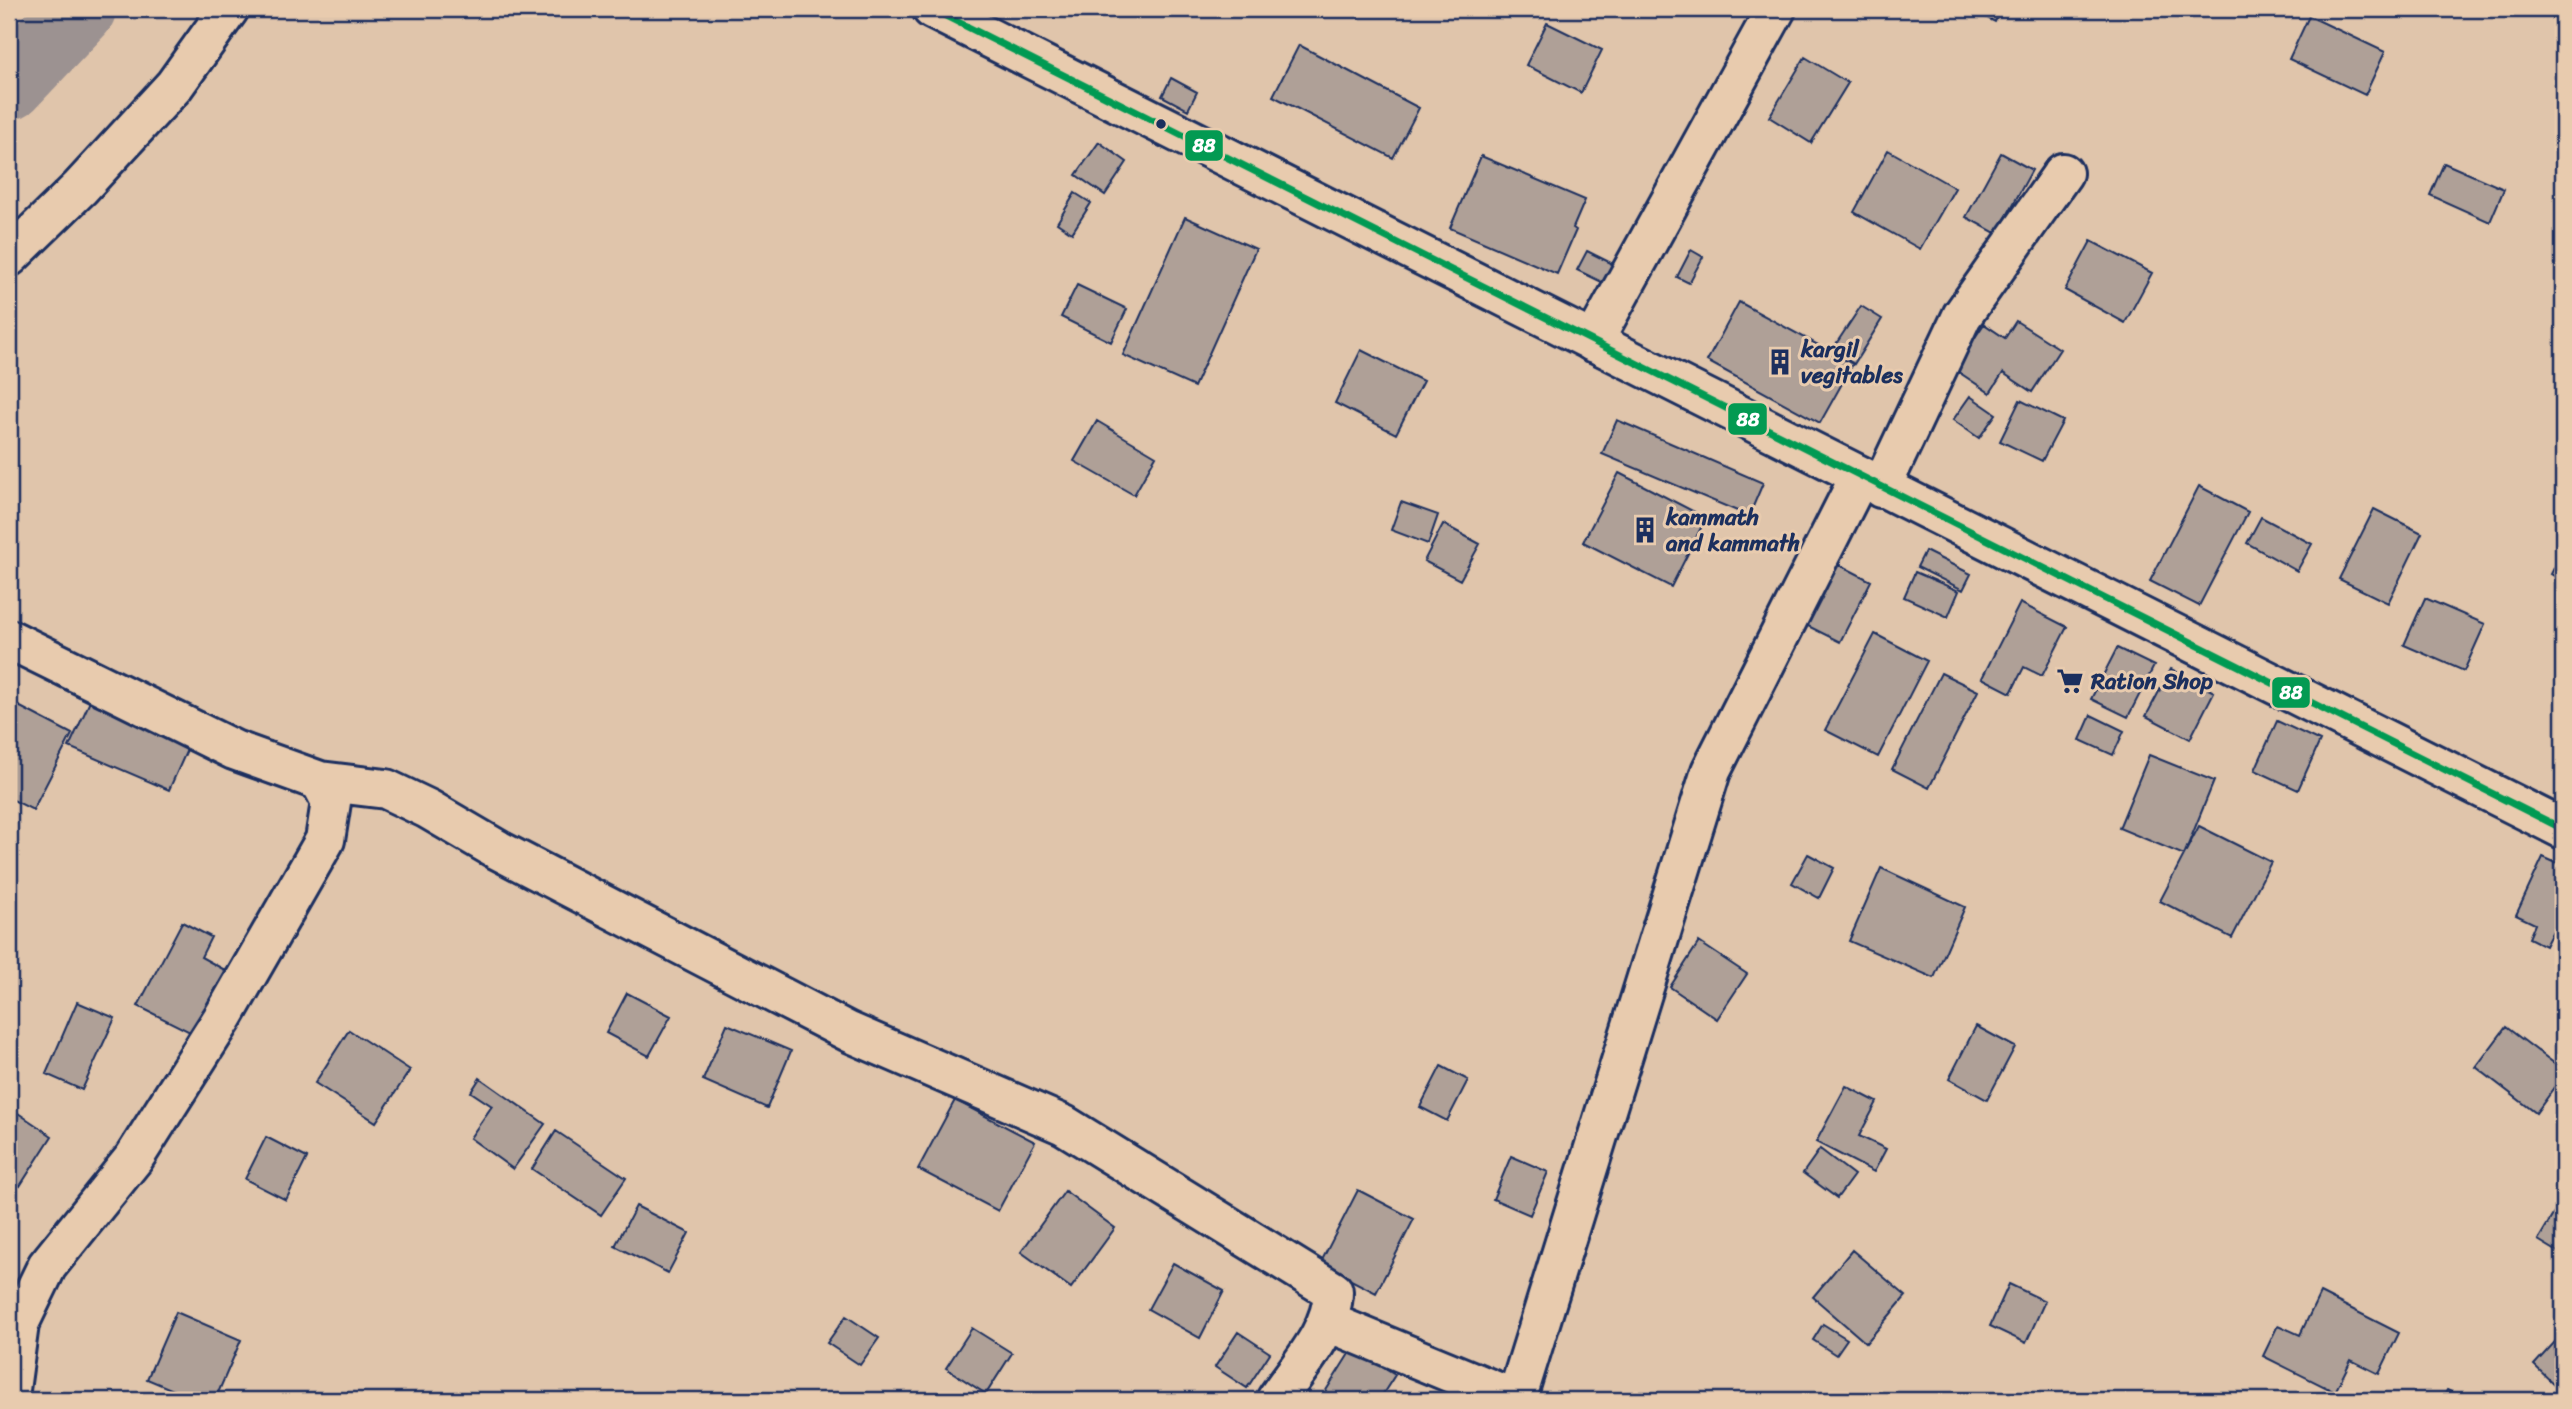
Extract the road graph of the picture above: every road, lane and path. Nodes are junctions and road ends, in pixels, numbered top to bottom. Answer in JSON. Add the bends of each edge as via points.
{"nodes":[{"id":1,"x":229,"y":9,"type":"edge"},
{"id":2,"x":932,"y":9,"type":"edge"},
{"id":3,"x":1776,"y":9,"type":"edge"},
{"id":4,"x":2063,"y":173,"type":"dead end"},
{"id":5,"x":9,"y":257,"type":"edge"},
{"id":6,"x":1593,"y":342,"type":"junction"},
{"id":7,"x":1871,"y":482,"type":"junction"},
{"id":8,"x":9,"y":639,"type":"edge"},
{"id":9,"x":320,"y":781,"type":"junction"},
{"id":10,"x":2563,"y":829,"type":"edge"},
{"id":11,"x":1328,"y":1322,"type":"junction"},
{"id":12,"x":9,"y":1397,"type":"edge"},
{"id":13,"x":1276,"y":1400,"type":"edge"},
{"id":14,"x":1517,"y":1400,"type":"edge"}],
"edges":[{"from":1,"to":5,"type":"street","via":[[174,86]]},
{"from":2,"to":6,"type":"street"},
{"from":3,"to":6,"type":"street"},
{"from":4,"to":7,"type":"street","via":[[1962,316]]},
{"from":6,"to":7,"type":"street"},
{"from":7,"to":10,"type":"street"},
{"from":7,"to":14,"type":"street","via":[[1711,771]]},
{"from":8,"to":9,"type":"street","via":[[234,750]]},
{"from":9,"to":11,"type":"street","via":[[386,789],[849,1032],[1064,1125],[1333,1291]]},
{"from":9,"to":12,"type":"street","via":[[331,802],[325,840],[224,1016],[134,1158],[47,1266],[19,1324]]},
{"from":11,"to":13,"type":"street"},
{"from":11,"to":14,"type":"street"}]}
